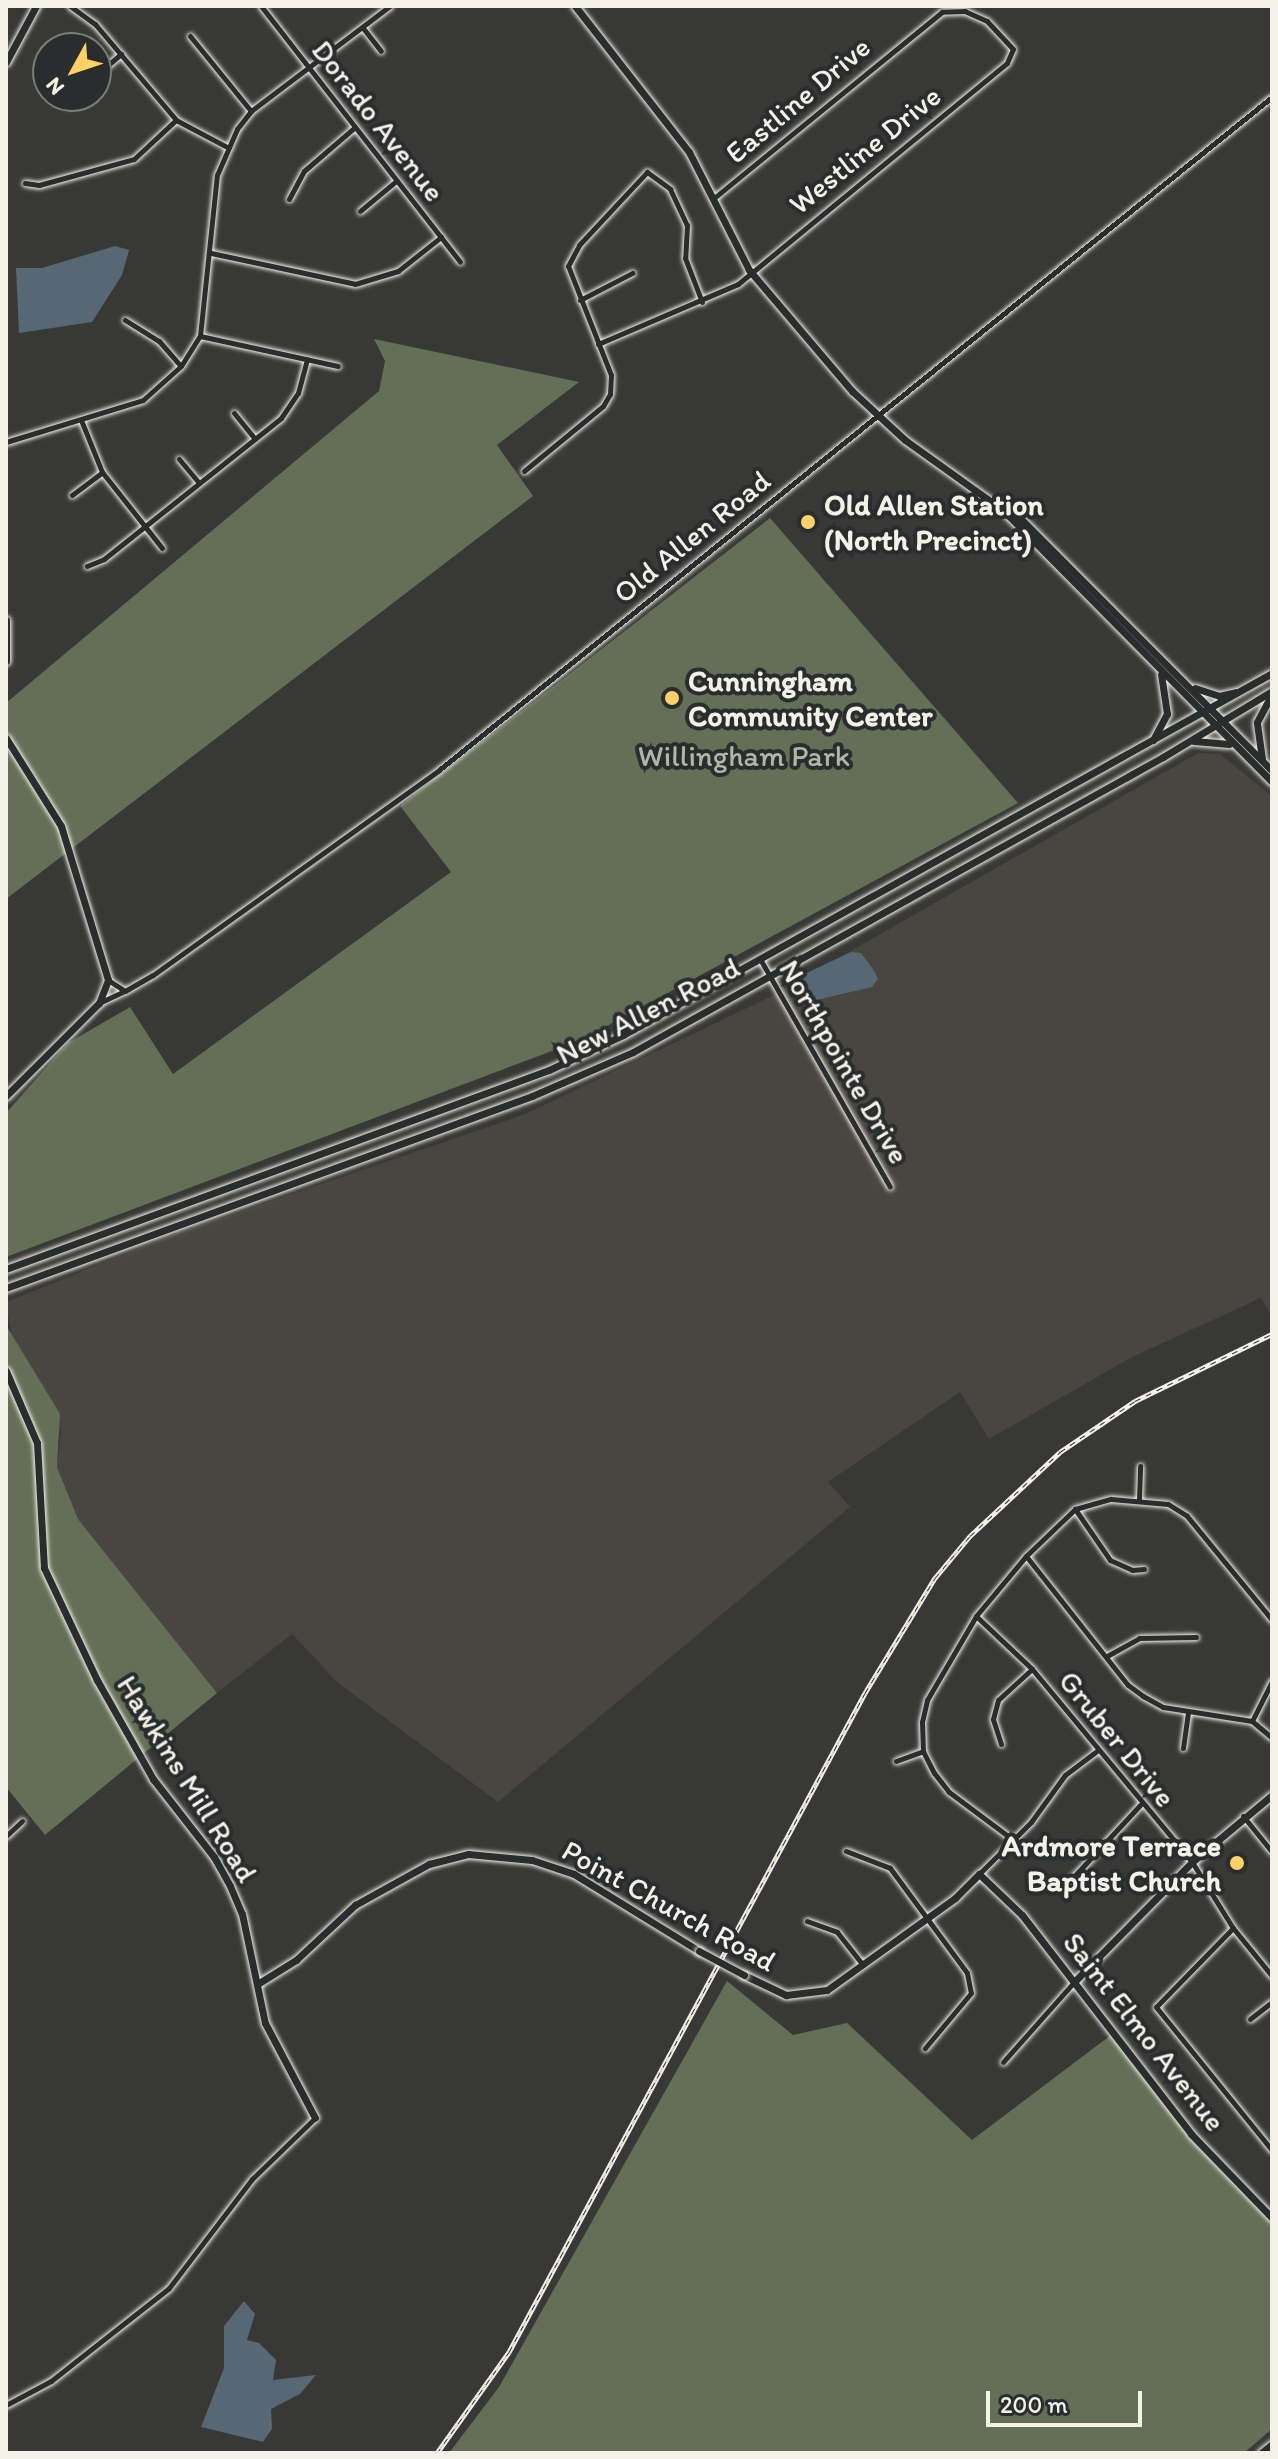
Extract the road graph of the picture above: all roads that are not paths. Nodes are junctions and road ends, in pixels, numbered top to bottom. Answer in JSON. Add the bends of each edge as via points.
{"nodes":[{"id":1,"x":36,"y":6,"type":"edge"},
{"id":2,"x":70,"y":6,"type":"edge"},
{"id":3,"x":261,"y":6,"type":"edge"},
{"id":4,"x":390,"y":6,"type":"edge"},
{"id":5,"x":575,"y":6,"type":"edge"},
{"id":6,"x":363,"y":28,"type":"junction"},
{"id":7,"x":190,"y":36,"type":"dead end"},
{"id":8,"x":381,"y":51,"type":"dead end"},
{"id":9,"x":121,"y":54,"type":"junction"},
{"id":10,"x":6,"y":62,"type":"edge"},
{"id":11,"x":112,"y":62,"type":"edge"},
{"id":12,"x":1007,"y":63,"type":"joint"},
{"id":13,"x":309,"y":68,"type":"junction"},
{"id":14,"x":1272,"y":97,"type":"edge"},
{"id":15,"x":251,"y":111,"type":"junction"},
{"id":16,"x":176,"y":120,"type":"junction"},
{"id":17,"x":354,"y":128,"type":"junction"},
{"id":18,"x":227,"y":147,"type":"junction"},
{"id":19,"x":396,"y":181,"type":"junction"},
{"id":20,"x":25,"y":183,"type":"dead end"},
{"id":21,"x":714,"y":198,"type":"junction"},
{"id":22,"x":289,"y":199,"type":"dead end"},
{"id":23,"x":360,"y":211,"type":"dead end"},
{"id":24,"x":441,"y":237,"type":"junction"},
{"id":25,"x":211,"y":253,"type":"junction"},
{"id":26,"x":460,"y":262,"type":"dead end"},
{"id":27,"x":749,"y":270,"type":"junction"},
{"id":28,"x":632,"y":273,"type":"dead end"},
{"id":29,"x":580,"y":300,"type":"junction"},
{"id":30,"x":702,"y":302,"type":"junction"},
{"id":31,"x":125,"y":320,"type":"dead end"},
{"id":32,"x":200,"y":336,"type":"junction"},
{"id":33,"x":598,"y":344,"type":"junction"},
{"id":34,"x":307,"y":359,"type":"junction"},
{"id":35,"x":181,"y":366,"type":"junction"},
{"id":36,"x":338,"y":366,"type":"dead end"},
{"id":37,"x":234,"y":413,"type":"dead end"},
{"id":38,"x":877,"y":416,"type":"junction"},
{"id":39,"x":81,"y":420,"type":"junction"},
{"id":40,"x":255,"y":439,"type":"junction"},
{"id":41,"x":6,"y":442,"type":"edge"},
{"id":42,"x":179,"y":459,"type":"dead end"},
{"id":43,"x":524,"y":471,"type":"dead end"},
{"id":44,"x":102,"y":472,"type":"junction"},
{"id":45,"x":199,"y":483,"type":"junction"},
{"id":46,"x":72,"y":495,"type":"dead end"},
{"id":47,"x":1004,"y":511,"type":"junction"},
{"id":48,"x":145,"y":526,"type":"junction"},
{"id":49,"x":162,"y":548,"type":"dead end"},
{"id":50,"x":87,"y":566,"type":"dead end"},
{"id":51,"x":6,"y":620,"type":"edge"},
{"id":52,"x":6,"y":661,"type":"edge"},
{"id":53,"x":1158,"y":668,"type":"junction"},
{"id":54,"x":1272,"y":673,"type":"edge"},
{"id":55,"x":1190,"y":686,"type":"junction"},
{"id":56,"x":1250,"y":687,"type":"junction"},
{"id":57,"x":1272,"y":692,"type":"edge"},
{"id":58,"x":1213,"y":710,"type":"junction"},
{"id":59,"x":1205,"y":715,"type":"junction"},
{"id":60,"x":1224,"y":721,"type":"junction"},
{"id":61,"x":1216,"y":727,"type":"junction"},
{"id":62,"x":6,"y":738,"type":"edge"},
{"id":63,"x":1189,"y":742,"type":"junction"},
{"id":64,"x":1151,"y":743,"type":"junction"},
{"id":65,"x":1235,"y":747,"type":"junction"},
{"id":66,"x":1262,"y":761,"type":"junction"},
{"id":67,"x":1272,"y":771,"type":"edge"},
{"id":68,"x":1272,"y":782,"type":"edge"},
{"id":69,"x":760,"y":959,"type":"junction"},
{"id":70,"x":768,"y":977,"type":"junction"},
{"id":71,"x":108,"y":980,"type":"junction"},
{"id":72,"x":125,"y":991,"type":"junction"},
{"id":73,"x":99,"y":1003,"type":"junction"},
{"id":74,"x":6,"y":1096,"type":"edge"},
{"id":75,"x":243,"y":1182,"type":"junction"},
{"id":76,"x":890,"y":1187,"type":"dead end"},
{"id":77,"x":223,"y":1208,"type":"junction"},
{"id":78,"x":6,"y":1269,"type":"edge"},
{"id":79,"x":6,"y":1288,"type":"edge"},
{"id":80,"x":7,"y":1374,"type":"edge"},
{"id":81,"x":1140,"y":1466,"type":"dead end"},
{"id":82,"x":1139,"y":1499,"type":"junction"},
{"id":83,"x":1075,"y":1509,"type":"junction"},
{"id":84,"x":1026,"y":1556,"type":"junction"},
{"id":85,"x":1144,"y":1569,"type":"dead end"},
{"id":86,"x":976,"y":1616,"type":"junction"},
{"id":87,"x":1272,"y":1620,"type":"edge"},
{"id":88,"x":1196,"y":1637,"type":"dead end"},
{"id":89,"x":1107,"y":1656,"type":"junction"},
{"id":90,"x":1032,"y":1669,"type":"junction"},
{"id":91,"x":1272,"y":1681,"type":"edge"},
{"id":92,"x":1188,"y":1712,"type":"junction"},
{"id":93,"x":1252,"y":1721,"type":"junction"},
{"id":94,"x":1272,"y":1738,"type":"edge"},
{"id":95,"x":1001,"y":1744,"type":"dead end"},
{"id":96,"x":1183,"y":1748,"type":"dead end"},
{"id":97,"x":1098,"y":1750,"type":"junction"},
{"id":98,"x":923,"y":1751,"type":"junction"},
{"id":99,"x":896,"y":1761,"type":"dead end"},
{"id":100,"x":1272,"y":1795,"type":"edge"},
{"id":101,"x":1140,"y":1805,"type":"junction"},
{"id":102,"x":1243,"y":1816,"type":"junction"},
{"id":103,"x":22,"y":1821,"type":"dead end"},
{"id":104,"x":6,"y":1836,"type":"edge"},
{"id":105,"x":1012,"y":1839,"type":"junction"},
{"id":106,"x":846,"y":1851,"type":"dead end"},
{"id":107,"x":1272,"y":1852,"type":"edge"},
{"id":108,"x":1192,"y":1862,"type":"junction"},
{"id":109,"x":979,"y":1874,"type":"junction"},
{"id":110,"x":1066,"y":1885,"type":"dead end"},
{"id":111,"x":927,"y":1917,"type":"junction"},
{"id":112,"x":807,"y":1921,"type":"dead end"},
{"id":113,"x":1233,"y":1928,"type":"junction"},
{"id":114,"x":863,"y":1965,"type":"junction"},
{"id":115,"x":1272,"y":1976,"type":"edge"},
{"id":116,"x":1074,"y":1982,"type":"junction"},
{"id":117,"x":259,"y":1983,"type":"junction"},
{"id":118,"x":1272,"y":2002,"type":"edge"},
{"id":119,"x":1250,"y":2019,"type":"dead end"},
{"id":120,"x":925,"y":2048,"type":"dead end"},
{"id":121,"x":1003,"y":2062,"type":"dead end"},
{"id":122,"x":315,"y":2118,"type":"joint"},
{"id":123,"x":1272,"y":2150,"type":"edge"},
{"id":124,"x":1271,"y":2216,"type":"edge"},
{"id":125,"x":6,"y":2405,"type":"edge"},
{"id":126,"x":1272,"y":2444,"type":"edge"},
{"id":127,"x":1261,"y":2453,"type":"edge"}],
"edges":[{"from":1,"to":10,"type":"main road"},
{"from":2,"to":9,"type":"street"},
{"from":3,"to":13,"type":"street","name":"Dorado Avenue"},
{"from":4,"to":6,"type":"street"},
{"from":5,"to":21,"type":"main road","via":[[676,132]]},
{"from":6,"to":8,"type":"street"},
{"from":6,"to":13,"type":"street"},
{"from":7,"to":15,"type":"street"},
{"from":9,"to":11,"type":"street"},
{"from":9,"to":16,"type":"street"},
{"from":12,"to":21,"type":"street","name":"Eastline Drive","via":[[1013,49],[998,28],[948,8]]},
{"from":12,"to":27,"type":"street","name":"Westline Drive"},
{"from":13,"to":15,"type":"street"},
{"from":13,"to":17,"type":"street","name":"Dorado Avenue"},
{"from":14,"to":38,"type":"street","name":"Old Allen Road"},
{"from":15,"to":18,"type":"street"},
{"from":16,"to":18,"type":"street"},
{"from":16,"to":20,"type":"street","via":[[134,159],[39,185]]},
{"from":17,"to":19,"type":"street","name":"Dorado Avenue"},
{"from":17,"to":22,"type":"street","via":[[304,171]]},
{"from":18,"to":25,"type":"street","via":[[217,175]]},
{"from":19,"to":23,"type":"street"},
{"from":19,"to":24,"type":"street","name":"Dorado Avenue"},
{"from":21,"to":27,"type":"main road"},
{"from":24,"to":25,"type":"street","via":[[398,271],[355,284]]},
{"from":24,"to":26,"type":"street","name":"Dorado Avenue"},
{"from":25,"to":32,"type":"street"},
{"from":27,"to":30,"type":"street","name":"Westline Drive","via":[[738,284]]},
{"from":27,"to":38,"type":"main road"},
{"from":28,"to":29,"type":"street"},
{"from":29,"to":30,"type":"street","via":[[568,266],[571,255],[647,172],[670,189],[687,225],[685,258]]},
{"from":29,"to":33,"type":"street"},
{"from":30,"to":33,"type":"street","name":"Westline Drive"},
{"from":31,"to":35,"type":"street","via":[[159,341]]},
{"from":32,"to":34,"type":"street"},
{"from":32,"to":35,"type":"street"},
{"from":33,"to":43,"type":"street","via":[[611,375],[603,406]]},
{"from":34,"to":36,"type":"street"},
{"from":34,"to":40,"type":"street","via":[[291,406]]},
{"from":35,"to":39,"type":"street","via":[[143,400]]},
{"from":37,"to":40,"type":"street"},
{"from":38,"to":47,"type":"main road"},
{"from":38,"to":72,"type":"street","name":"Old Allen Road","via":[[452,761]]},
{"from":39,"to":41,"type":"street"},
{"from":39,"to":44,"type":"street"},
{"from":40,"to":45,"type":"street"},
{"from":42,"to":45,"type":"street"},
{"from":44,"to":46,"type":"street"},
{"from":44,"to":48,"type":"street"},
{"from":45,"to":48,"type":"street"},
{"from":47,"to":53,"type":"main road"},
{"from":47,"to":55,"type":"main road","via":[[1015,513]]},
{"from":48,"to":49,"type":"street"},
{"from":48,"to":50,"type":"street"},
{"from":51,"to":52,"type":"main road"},
{"from":53,"to":59,"type":"main road"},
{"from":53,"to":64,"type":"main road","via":[[1167,690],[1167,714]]},
{"from":54,"to":56,"type":"main road","name":"New Allen Road"},
{"from":55,"to":56,"type":"main road","via":[[1219,696]]},
{"from":55,"to":58,"type":"main road"},
{"from":56,"to":58,"type":"main road","name":"New Allen Road"},
{"from":57,"to":60,"type":"main road","name":"New Allen Road"},
{"from":57,"to":66,"type":"main road","via":[[1257,722]]},
{"from":58,"to":59,"type":"main road","name":"New Allen Road"},
{"from":58,"to":60,"type":"main road"},
{"from":59,"to":61,"type":"main road"},
{"from":59,"to":64,"type":"main road","name":"New Allen Road"},
{"from":60,"to":61,"type":"main road","name":"New Allen Road"},
{"from":60,"to":66,"type":"main road"},
{"from":61,"to":63,"type":"main road","name":"New Allen Road"},
{"from":61,"to":65,"type":"main road"},
{"from":62,"to":71,"type":"main road","via":[[61,826]]},
{"from":63,"to":65,"type":"main road","via":[[1220,741]]},
{"from":63,"to":70,"type":"main road","name":"New Allen Road"},
{"from":64,"to":69,"type":"main road","name":"New Allen Road"},
{"from":65,"to":68,"type":"main road"},
{"from":66,"to":67,"type":"main road"},
{"from":69,"to":70,"type":"street","name":"Northpointe Drive"},
{"from":69,"to":75,"type":"main road","name":"New Allen Road","via":[[549,1070]]},
{"from":70,"to":76,"type":"street","name":"Northpointe Drive"},
{"from":70,"to":77,"type":"main road","name":"New Allen Road","via":[[633,1052],[532,1096]]},
{"from":71,"to":72,"type":"street"},
{"from":71,"to":73,"type":"main road"},
{"from":72,"to":73,"type":"street","name":"Old Allen Road"},
{"from":73,"to":74,"type":"main road"},
{"from":75,"to":77,"type":"main road","via":[[223,1193]]},
{"from":75,"to":78,"type":"main road","name":"New Allen Road"},
{"from":77,"to":79,"type":"main road","name":"New Allen Road"},
{"from":80,"to":117,"type":"main road","name":"Hawkins Mill Road","via":[[37,1443],[44,1568],[97,1680],[153,1779],[230,1886]]},
{"from":81,"to":82,"type":"street"},
{"from":82,"to":83,"type":"street","via":[[1111,1499]]},
{"from":82,"to":87,"type":"street","via":[[1168,1504],[1187,1516]]},
{"from":83,"to":84,"type":"street"},
{"from":83,"to":85,"type":"street","via":[[1110,1560],[1132,1570]]},
{"from":84,"to":86,"type":"street"},
{"from":84,"to":89,"type":"street"},
{"from":86,"to":90,"type":"street","name":"Gruber Drive"},
{"from":86,"to":98,"type":"street","via":[[927,1700]]},
{"from":88,"to":89,"type":"street","via":[[1139,1638]]},
{"from":89,"to":92,"type":"street","via":[[1143,1696]]},
{"from":90,"to":95,"type":"street","via":[[998,1700],[993,1719]]},
{"from":90,"to":97,"type":"street","name":"Gruber Drive"},
{"from":91,"to":93,"type":"street"},
{"from":92,"to":93,"type":"street"},
{"from":92,"to":96,"type":"street"},
{"from":93,"to":94,"type":"street"},
{"from":97,"to":101,"type":"street","name":"Gruber Drive"},
{"from":97,"to":105,"type":"street","name":"Point Church Road","via":[[1065,1775]]},
{"from":98,"to":99,"type":"street"},
{"from":98,"to":105,"type":"street","via":[[949,1792]]},
{"from":100,"to":102,"type":"main road"},
{"from":101,"to":108,"type":"street","name":"Gruber Drive"},
{"from":101,"to":110,"type":"street"},
{"from":102,"to":107,"type":"street"},
{"from":102,"to":108,"type":"main road"},
{"from":103,"to":104,"type":"street"},
{"from":105,"to":109,"type":"street","name":"Point Church Road"},
{"from":106,"to":111,"type":"street","via":[[890,1868]]},
{"from":108,"to":113,"type":"street","name":"Gruber Drive"},
{"from":108,"to":116,"type":"main road"},
{"from":109,"to":111,"type":"main road","name":"Point Church Road"},
{"from":109,"to":116,"type":"main road","name":"Saint Elmo Avenue","via":[[1022,1915]]},
{"from":111,"to":114,"type":"main road","name":"Point Church Road"},
{"from":111,"to":120,"type":"street","via":[[967,1973],[971,1993]]},
{"from":112,"to":114,"type":"street","via":[[837,1932]]},
{"from":113,"to":115,"type":"street","name":"Gruber Drive"},
{"from":113,"to":123,"type":"street","via":[[1156,2007]]},
{"from":114,"to":117,"type":"main road","name":"Point Church Road","bridge":true,"via":[[827,1990],[802,1996],[771,1990],[574,1874],[532,1860],[468,1854],[429,1864],[355,1905],[296,1960]]},
{"from":116,"to":121,"type":"street"},
{"from":116,"to":124,"type":"main road","name":"Saint Elmo Avenue","via":[[1191,2134]]},
{"from":117,"to":122,"type":"main road","name":"Hawkins Mill Road","via":[[265,2023]]},
{"from":118,"to":119,"type":"street"},
{"from":122,"to":125,"type":"street","via":[[252,2179],[169,2288],[51,2381]]},
{"from":126,"to":127,"type":"main road"}]}
